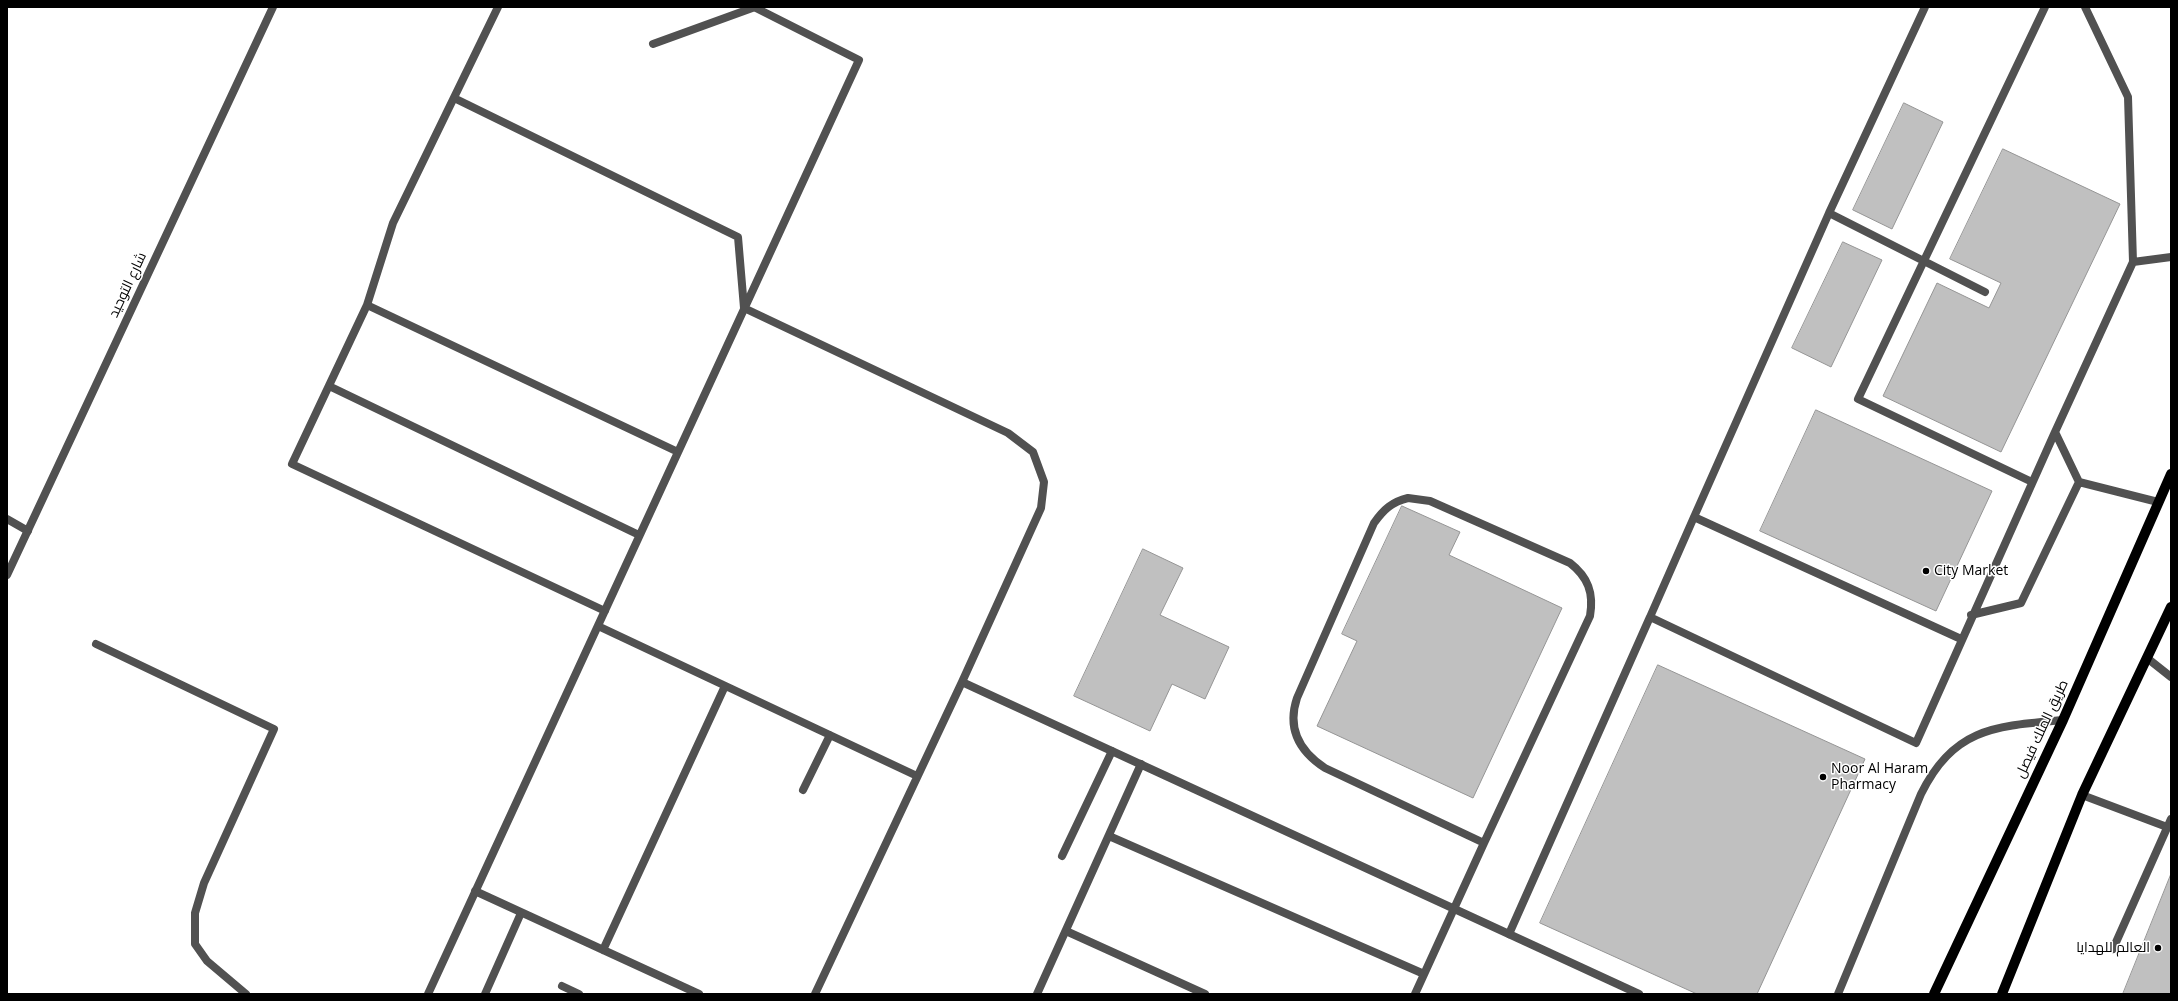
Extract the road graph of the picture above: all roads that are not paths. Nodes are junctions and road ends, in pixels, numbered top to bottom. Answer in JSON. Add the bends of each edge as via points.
{"nodes":[{"id":1,"x":273,"y":7,"type":"edge"},
{"id":2,"x":498,"y":7,"type":"edge"},
{"id":3,"x":754,"y":7,"type":"edge"},
{"id":4,"x":1924,"y":7,"type":"edge"},
{"id":5,"x":2045,"y":7,"type":"edge"},
{"id":6,"x":2085,"y":7,"type":"edge"},
{"id":7,"x":653,"y":44,"type":"dead end"},
{"id":8,"x":454,"y":98,"type":"junction"},
{"id":9,"x":1829,"y":213,"type":"junction"},
{"id":10,"x":2171,"y":257,"type":"edge"},
{"id":11,"x":1924,"y":261,"type":"junction"},
{"id":12,"x":2134,"y":262,"type":"junction"},
{"id":13,"x":1985,"y":292,"type":"dead end"},
{"id":14,"x":367,"y":305,"type":"junction"},
{"id":15,"x":744,"y":308,"type":"junction"},
{"id":16,"x":329,"y":386,"type":"junction"},
{"id":17,"x":2055,"y":432,"type":"junction"},
{"id":18,"x":678,"y":452,"type":"junction"},
{"id":19,"x":2171,"y":474,"type":"edge"},
{"id":20,"x":2032,"y":482,"type":"junction"},
{"id":21,"x":2080,"y":482,"type":"junction"},
{"id":22,"x":2158,"y":502,"type":"junction"},
{"id":23,"x":1694,"y":517,"type":"junction"},
{"id":24,"x":7,"y":520,"type":"edge"},
{"id":25,"x":28,"y":531,"type":"junction"},
{"id":26,"x":639,"y":536,"type":"junction"},
{"id":27,"x":7,"y":575,"type":"edge"},
{"id":28,"x":2171,"y":607,"type":"edge"},
{"id":29,"x":604,"y":611,"type":"junction"},
{"id":30,"x":1972,"y":615,"type":"junction"},
{"id":31,"x":1650,"y":616,"type":"junction"},
{"id":32,"x":598,"y":626,"type":"junction"},
{"id":33,"x":1961,"y":639,"type":"junction"},
{"id":34,"x":96,"y":644,"type":"dead end"},
{"id":35,"x":2147,"y":658,"type":"junction"},
{"id":36,"x":2171,"y":678,"type":"edge"},
{"id":37,"x":962,"y":682,"type":"junction"},
{"id":38,"x":725,"y":686,"type":"junction"},
{"id":39,"x":2063,"y":720,"type":"junction"},
{"id":40,"x":830,"y":735,"type":"junction"},
{"id":41,"x":1112,"y":751,"type":"junction"},
{"id":42,"x":1141,"y":764,"type":"junction"},
{"id":43,"x":917,"y":776,"type":"junction"},
{"id":44,"x":804,"y":790,"type":"dead end"},
{"id":45,"x":2082,"y":795,"type":"junction"},
{"id":46,"x":2171,"y":819,"type":"edge"},
{"id":47,"x":2167,"y":827,"type":"junction"},
{"id":48,"x":1108,"y":836,"type":"junction"},
{"id":49,"x":1484,"y":843,"type":"junction"},
{"id":50,"x":1062,"y":856,"type":"dead end"},
{"id":51,"x":475,"y":892,"type":"junction"},
{"id":52,"x":1453,"y":908,"type":"junction"},
{"id":53,"x":521,"y":913,"type":"junction"},
{"id":54,"x":1066,"y":930,"type":"junction"},
{"id":55,"x":1509,"y":934,"type":"junction"},
{"id":56,"x":2113,"y":949,"type":"dead end"},
{"id":57,"x":602,"y":950,"type":"junction"},
{"id":58,"x":1424,"y":974,"type":"junction"},
{"id":59,"x":562,"y":986,"type":"dead end"},
{"id":60,"x":246,"y":994,"type":"edge"},
{"id":61,"x":428,"y":994,"type":"edge"},
{"id":62,"x":485,"y":994,"type":"edge"},
{"id":63,"x":579,"y":994,"type":"edge"},
{"id":64,"x":699,"y":994,"type":"edge"},
{"id":65,"x":815,"y":994,"type":"edge"},
{"id":66,"x":1038,"y":994,"type":"edge"},
{"id":67,"x":1205,"y":994,"type":"edge"},
{"id":68,"x":1416,"y":994,"type":"edge"},
{"id":69,"x":1639,"y":994,"type":"edge"},
{"id":70,"x":1838,"y":994,"type":"edge"},
{"id":71,"x":1934,"y":994,"type":"edge"},
{"id":72,"x":2002,"y":994,"type":"edge"}],
"edges":[{"from":1,"to":25,"type":"street","name":"شارع التوحيد"},
{"from":2,"to":8,"type":"street"},
{"from":3,"to":7,"type":"street"},
{"from":3,"to":15,"type":"street","via":[[858,60]]},
{"from":4,"to":9,"type":"street"},
{"from":5,"to":11,"type":"street"},
{"from":6,"to":12,"type":"street","via":[[2128,97]]},
{"from":8,"to":14,"type":"street","via":[[394,223]]},
{"from":8,"to":15,"type":"street","via":[[738,237]]},
{"from":9,"to":11,"type":"street"},
{"from":9,"to":23,"type":"street"},
{"from":10,"to":12,"type":"street"},
{"from":11,"to":13,"type":"street"},
{"from":11,"to":20,"type":"street","via":[[1858,399]]},
{"from":12,"to":17,"type":"street"},
{"from":14,"to":16,"type":"street"},
{"from":14,"to":18,"type":"street"},
{"from":15,"to":18,"type":"street"},
{"from":15,"to":37,"type":"street","via":[[1008,433],[1033,452],[1044,482],[1040,508]]},
{"from":16,"to":26,"type":"street"},
{"from":16,"to":29,"type":"street","via":[[292,464]]},
{"from":17,"to":20,"type":"street"},
{"from":17,"to":21,"type":"street"},
{"from":18,"to":26,"type":"street"},
{"from":19,"to":22,"type":"main road","name":"طريق الملك فيصل"},
{"from":20,"to":30,"type":"street"},
{"from":21,"to":22,"type":"street"},
{"from":21,"to":30,"type":"street","via":[[2021,603]]},
{"from":22,"to":39,"type":"main road","name":"طريق الملك فيصل"},
{"from":23,"to":31,"type":"street"},
{"from":23,"to":33,"type":"street"},
{"from":24,"to":25,"type":"street"},
{"from":25,"to":27,"type":"street","name":"شارع التوحيد"},
{"from":26,"to":29,"type":"street"},
{"from":28,"to":35,"type":"main road"},
{"from":29,"to":32,"type":"street"},
{"from":30,"to":33,"type":"street"},
{"from":31,"to":33,"type":"street","via":[[1916,743]]},
{"from":31,"to":55,"type":"street"},
{"from":32,"to":38,"type":"street"},
{"from":32,"to":51,"type":"street"},
{"from":34,"to":60,"type":"street","via":[[274,729],[204,883],[195,913],[196,944],[207,960]]},
{"from":35,"to":36,"type":"street"},
{"from":35,"to":45,"type":"main road"},
{"from":37,"to":41,"type":"street"},
{"from":37,"to":43,"type":"street"},
{"from":38,"to":40,"type":"street"},
{"from":38,"to":57,"type":"street"},
{"from":39,"to":70,"type":"street","via":[[2010,725],[1976,734],[1948,754],[1936,767],[1921,794]]},
{"from":39,"to":71,"type":"main road","name":"طريق الملك فيصل"},
{"from":40,"to":43,"type":"street"},
{"from":40,"to":44,"type":"street"},
{"from":41,"to":42,"type":"street"},
{"from":41,"to":50,"type":"street"},
{"from":42,"to":48,"type":"street"},
{"from":42,"to":52,"type":"street"},
{"from":43,"to":65,"type":"street"},
{"from":45,"to":47,"type":"street"},
{"from":45,"to":72,"type":"main road"},
{"from":46,"to":47,"type":"street"},
{"from":47,"to":56,"type":"street"},
{"from":48,"to":54,"type":"street"},
{"from":48,"to":58,"type":"street"},
{"from":49,"to":49,"type":"street","via":[[1590,616],[1591,592],[1579,570],[1570,563],[1430,501],[1408,498],[1397,500],[1387,506],[1374,523],[1297,698],[1293,716],[1295,733],[1307,754],[1325,768]]},
{"from":49,"to":52,"type":"street"},
{"from":51,"to":53,"type":"street"},
{"from":51,"to":61,"type":"street"},
{"from":52,"to":55,"type":"street"},
{"from":52,"to":58,"type":"street"},
{"from":53,"to":57,"type":"street"},
{"from":53,"to":62,"type":"street"},
{"from":54,"to":66,"type":"street"},
{"from":54,"to":67,"type":"street"},
{"from":55,"to":69,"type":"street"},
{"from":57,"to":64,"type":"street"},
{"from":58,"to":68,"type":"street"},
{"from":59,"to":63,"type":"street"}]}
